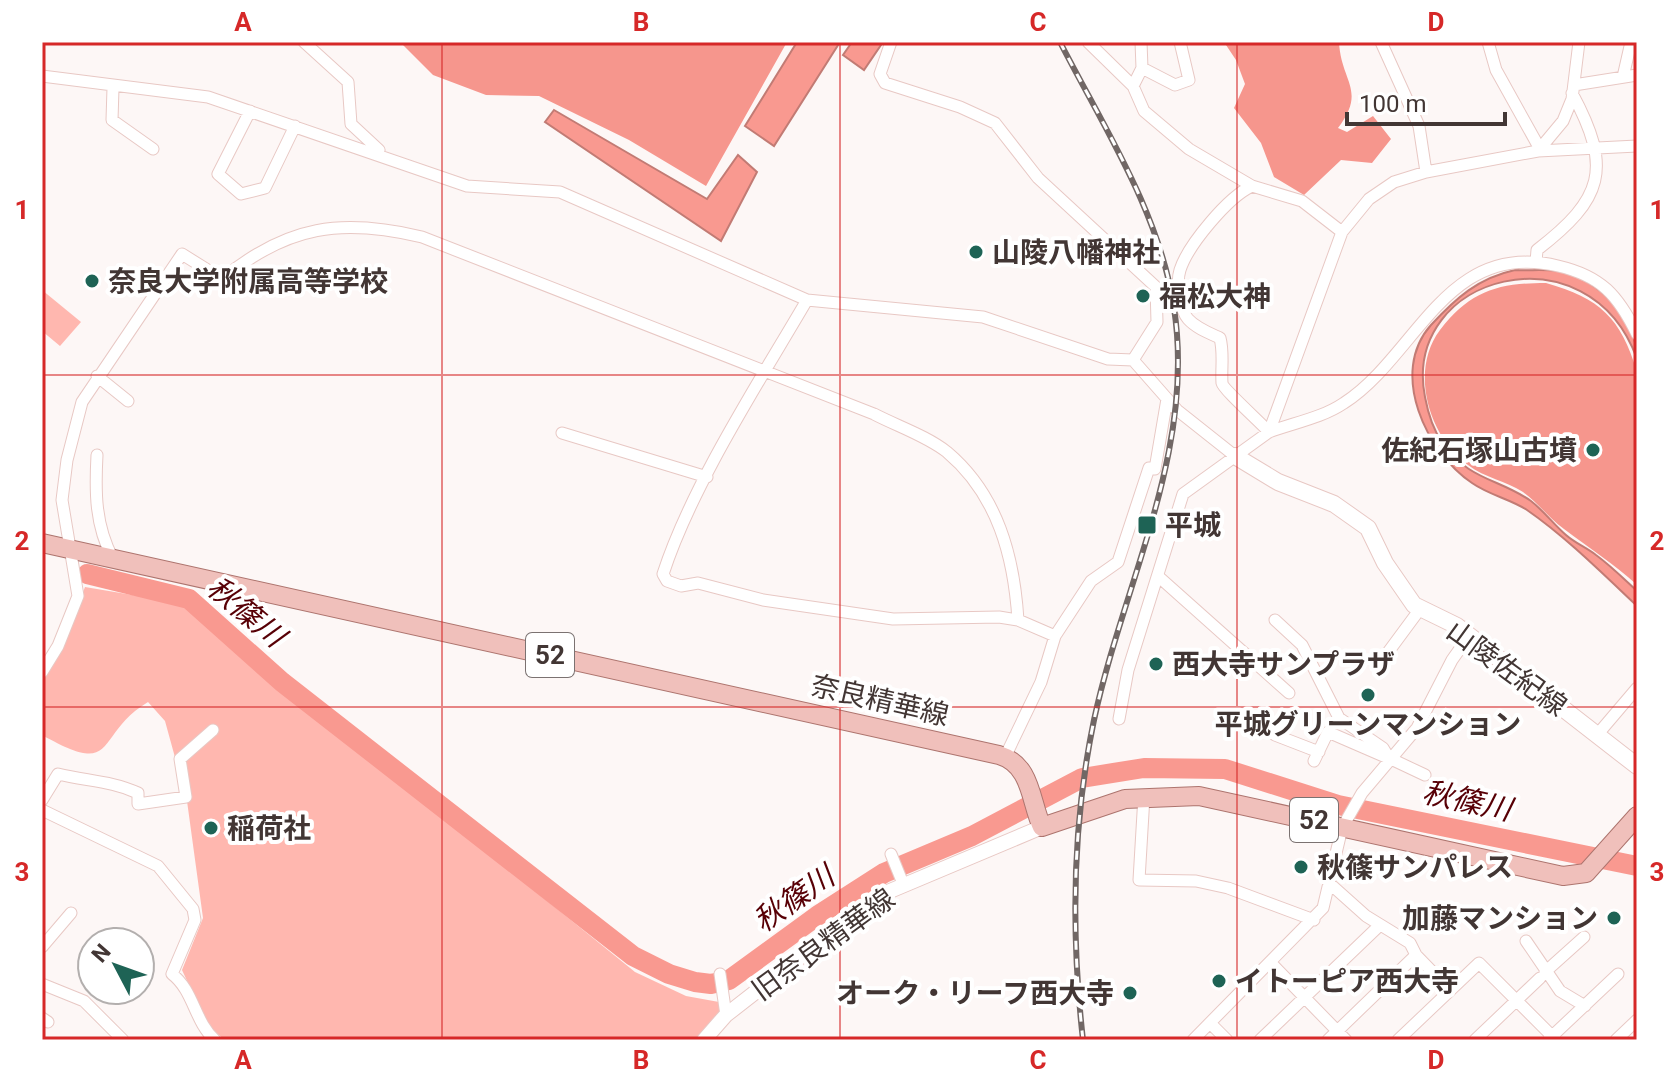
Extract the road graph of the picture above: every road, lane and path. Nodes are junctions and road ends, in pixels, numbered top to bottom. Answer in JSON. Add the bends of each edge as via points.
{"nodes":[{"id":1,"x":304,"y":42,"type":"edge"},
{"id":2,"x":891,"y":42,"type":"edge"},
{"id":3,"x":1088,"y":42,"type":"edge"},
{"id":4,"x":1141,"y":42,"type":"edge"},
{"id":5,"x":1180,"y":42,"type":"edge"},
{"id":6,"x":1381,"y":42,"type":"edge"},
{"id":7,"x":1488,"y":42,"type":"edge"},
{"id":8,"x":1579,"y":42,"type":"edge"},
{"id":9,"x":1631,"y":42,"type":"edge"},
{"id":10,"x":1142,"y":68,"type":"junction"},
{"id":11,"x":1637,"y":75,"type":"edge"},
{"id":12,"x":42,"y":76,"type":"edge"},
{"id":13,"x":1623,"y":77,"type":"junction"},
{"id":14,"x":1133,"y":86,"type":"junction"},
{"id":15,"x":113,"y":88,"type":"junction"},
{"id":16,"x":1573,"y":89,"type":"junction"},
{"id":17,"x":250,"y":111,"type":"junction"},
{"id":18,"x":295,"y":126,"type":"junction"},
{"id":19,"x":1637,"y":146,"type":"edge"},
{"id":20,"x":1594,"y":148,"type":"junction"},
{"id":21,"x":153,"y":149,"type":"dead end"},
{"id":22,"x":1539,"y":150,"type":"junction"},
{"id":23,"x":376,"y":155,"type":"junction"},
{"id":24,"x":1426,"y":172,"type":"junction"},
{"id":25,"x":1252,"y":186,"type":"junction"},
{"id":26,"x":1342,"y":232,"type":"junction"},
{"id":27,"x":1536,"y":262,"type":"junction"},
{"id":28,"x":807,"y":300,"type":"junction"},
{"id":29,"x":1637,"y":334,"type":"edge"},
{"id":30,"x":1133,"y":360,"type":"junction"},
{"id":31,"x":766,"y":372,"type":"junction"},
{"id":32,"x":97,"y":376,"type":"junction"},
{"id":33,"x":1167,"y":399,"type":"junction"},
{"id":34,"x":128,"y":401,"type":"dead end"},
{"id":35,"x":1269,"y":432,"type":"junction"},
{"id":36,"x":562,"y":433,"type":"dead end"},
{"id":37,"x":97,"y":455,"type":"dead end"},
{"id":38,"x":1235,"y":456,"type":"junction"},
{"id":39,"x":707,"y":477,"type":"junction"},
{"id":40,"x":42,"y":543,"type":"edge"},
{"id":41,"x":71,"y":550,"type":"junction"},
{"id":42,"x":113,"y":559,"type":"junction"},
{"id":43,"x":1159,"y":577,"type":"junction"},
{"id":44,"x":1420,"y":609,"type":"junction"},
{"id":45,"x":1018,"y":620,"type":"junction"},
{"id":46,"x":1275,"y":620,"type":"dead end"},
{"id":47,"x":1055,"y":636,"type":"junction"},
{"id":48,"x":1469,"y":636,"type":"junction"},
{"id":49,"x":1386,"y":655,"type":"dead end"},
{"id":50,"x":42,"y":672,"type":"edge"},
{"id":51,"x":1637,"y":688,"type":"edge"},
{"id":52,"x":1289,"y":693,"type":"dead end"},
{"id":53,"x":1119,"y":719,"type":"dead end"},
{"id":54,"x":213,"y":730,"type":"dead end"},
{"id":55,"x":1275,"y":735,"type":"dead end"},
{"id":56,"x":1597,"y":735,"type":"junction"},
{"id":57,"x":1005,"y":757,"type":"junction"},
{"id":58,"x":1389,"y":758,"type":"junction"},
{"id":59,"x":1637,"y":766,"type":"edge"},
{"id":60,"x":1425,"y":775,"type":"dead end"},
{"id":61,"x":1144,"y":796,"type":"junction"},
{"id":62,"x":42,"y":800,"type":"edge"},
{"id":63,"x":42,"y":810,"type":"edge"},
{"id":64,"x":1637,"y":816,"type":"edge"},
{"id":65,"x":1041,"y":823,"type":"junction"},
{"id":66,"x":1343,"y":825,"type":"junction"},
{"id":67,"x":891,"y":854,"type":"dead end"},
{"id":68,"x":1328,"y":882,"type":"junction"},
{"id":69,"x":904,"y":886,"type":"junction"},
{"id":70,"x":71,"y":913,"type":"dead end"},
{"id":71,"x":1314,"y":920,"type":"junction"},
{"id":72,"x":1380,"y":925,"type":"junction"},
{"id":73,"x":1584,"y":937,"type":"dead end"},
{"id":74,"x":1526,"y":941,"type":"dead end"},
{"id":75,"x":42,"y":947,"type":"edge"},
{"id":76,"x":1416,"y":955,"type":"junction"},
{"id":77,"x":1271,"y":963,"type":"junction"},
{"id":78,"x":720,"y":974,"type":"dead end"},
{"id":79,"x":1618,"y":974,"type":"dead end"},
{"id":80,"x":1542,"y":975,"type":"junction"},
{"id":81,"x":42,"y":984,"type":"edge"},
{"id":82,"x":1450,"y":990,"type":"junction"},
{"id":83,"x":1305,"y":996,"type":"junction"},
{"id":84,"x":1515,"y":1001,"type":"junction"},
{"id":85,"x":1585,"y":1006,"type":"junction"},
{"id":86,"x":726,"y":1015,"type":"junction"},
{"id":87,"x":1637,"y":1020,"type":"edge"},
{"id":88,"x":1210,"y":1023,"type":"junction"},
{"id":89,"x":1337,"y":1037,"type":"edge"},
{"id":90,"x":706,"y":1039,"type":"edge"},
{"id":91,"x":1552,"y":1039,"type":"edge"},
{"id":92,"x":123,"y":1040,"type":"edge"},
{"id":93,"x":215,"y":1040,"type":"edge"},
{"id":94,"x":1193,"y":1040,"type":"edge"},
{"id":95,"x":1227,"y":1040,"type":"edge"},
{"id":96,"x":1260,"y":1040,"type":"edge"},
{"id":97,"x":1398,"y":1040,"type":"edge"},
{"id":98,"x":1475,"y":1040,"type":"edge"},
{"id":99,"x":1616,"y":1040,"type":"edge"}],
"edges":[{"from":1,"to":23,"type":"street","via":[[348,82],[351,124],[379,150]]},
{"from":2,"to":30,"type":"street","via":[[880,74],[885,83],[995,123],[1038,178],[1156,287],[1157,322]]},
{"from":3,"to":14,"type":"street"},
{"from":4,"to":10,"type":"street"},
{"from":5,"to":10,"type":"street","via":[[1189,80],[1175,85]]},
{"from":6,"to":24,"type":"street","via":[[1419,126]]},
{"from":7,"to":22,"type":"street","via":[[1496,70]]},
{"from":8,"to":16,"type":"street"},
{"from":9,"to":13,"type":"street"},
{"from":10,"to":14,"type":"street"},
{"from":11,"to":13,"type":"street"},
{"from":12,"to":15,"type":"street"},
{"from":13,"to":16,"type":"street"},
{"from":14,"to":25,"type":"street","via":[[1144,111]]},
{"from":15,"to":17,"type":"street","via":[[208,97]]},
{"from":15,"to":21,"type":"street","via":[[112,120]]},
{"from":16,"to":20,"type":"street"},
{"from":16,"to":22,"type":"street","via":[[1563,121]]},
{"from":17,"to":18,"type":"street"},
{"from":17,"to":18,"type":"street","via":[[218,174],[241,194],[265,188]]},
{"from":18,"to":23,"type":"street"},
{"from":19,"to":20,"type":"street"},
{"from":20,"to":22,"type":"street"},
{"from":20,"to":27,"type":"street","via":[[1598,163],[1593,190],[1581,212],[1537,250]]},
{"from":22,"to":24,"type":"street"},
{"from":23,"to":28,"type":"street","via":[[467,186],[560,192]]},
{"from":24,"to":26,"type":"street","via":[[1394,182],[1369,199]]},
{"from":25,"to":26,"type":"street","via":[[1302,201]]},
{"from":25,"to":35,"type":"street","via":[[1225,205],[1203,234],[1180,271],[1179,285],[1189,320],[1220,338],[1226,393],[1239,399]]},
{"from":26,"to":35,"type":"street"},
{"from":27,"to":29,"type":"street","via":[[1576,270],[1611,289]]},
{"from":27,"to":35,"type":"street","via":[[1472,277],[1344,403]]},
{"from":28,"to":30,"type":"street","via":[[983,317],[1108,359]]},
{"from":28,"to":31,"type":"street"},
{"from":30,"to":33,"type":"street"},
{"from":31,"to":32,"type":"street","via":[[422,237],[340,225],[287,239],[222,279],[182,254]]},
{"from":31,"to":39,"type":"street"},
{"from":31,"to":45,"type":"street","via":[[874,414],[946,451],[980,489],[1002,530],[1015,575]]},
{"from":32,"to":34,"type":"street"},
{"from":32,"to":41,"type":"street","via":[[82,402],[67,460],[62,500]]},
{"from":33,"to":38,"type":"street"},
{"from":33,"to":47,"type":"street","via":[[1155,469],[1149,468],[1118,562],[1091,581]]},
{"from":35,"to":38,"type":"street"},
{"from":36,"to":39,"type":"street"},
{"from":37,"to":42,"type":"street","via":[[95,498],[102,538]]},
{"from":38,"to":43,"type":"street","via":[[1183,494]]},
{"from":38,"to":44,"type":"main road","name":"山陵佐紀線","via":[[1278,482],[1334,504],[1368,528],[1385,563]]},
{"from":39,"to":45,"type":"street","via":[[671,550],[663,574],[667,581],[893,619]]},
{"from":40,"to":41,"type":"main road","name":"奈良精華線","number":"52"},
{"from":41,"to":42,"type":"main road","name":"奈良精華線","number":"52"},
{"from":41,"to":50,"type":"street","via":[[78,596]]},
{"from":42,"to":57,"type":"main road","name":"奈良精華線","number":"52"},
{"from":43,"to":52,"type":"street"},
{"from":43,"to":53,"type":"street","via":[[1128,670]]},
{"from":44,"to":48,"type":"main road","name":"山陵佐紀線"},
{"from":44,"to":49,"type":"street"},
{"from":45,"to":47,"type":"street"},
{"from":46,"to":58,"type":"street","via":[[1302,645],[1339,718],[1383,748]]},
{"from":47,"to":57,"type":"street","via":[[1041,682]]},
{"from":48,"to":56,"type":"main road","name":"山陵佐紀線"},
{"from":48,"to":58,"type":"street","via":[[1417,728]]},
{"from":51,"to":56,"type":"street"},
{"from":54,"to":62,"type":"street","via":[[180,759],[186,797],[138,804],[138,793],[114,782],[97,784],[58,774]]},
{"from":55,"to":58,"type":"street","via":[[1316,756],[1328,732]]},
{"from":56,"to":59,"type":"main road","name":"山陵佐紀線"},
{"from":57,"to":65,"type":"main road","via":[[1027,778]]},
{"from":58,"to":60,"type":"street"},
{"from":58,"to":66,"type":"street"},
{"from":61,"to":65,"type":"main road","number":"52"},
{"from":61,"to":66,"type":"main road","number":"52","via":[[1199,796]]},
{"from":61,"to":71,"type":"street","via":[[1139,880],[1196,881],[1228,888]]},
{"from":63,"to":93,"type":"street","via":[[158,866],[193,909],[195,920],[172,974],[184,983],[203,1029]]},
{"from":64,"to":66,"type":"main road","number":"52","via":[[1586,873],[1563,876]]},
{"from":65,"to":69,"type":"street","name":"旧奈良精華線","number":"52"},
{"from":66,"to":68,"type":"street"},
{"from":67,"to":69,"type":"street"},
{"from":68,"to":71,"type":"street","via":[[1323,908]]},
{"from":68,"to":72,"type":"street"},
{"from":69,"to":86,"type":"street","name":"旧奈良精華線","number":"52","via":[[866,906]]},
{"from":70,"to":75,"type":"street"},
{"from":71,"to":77,"type":"street"},
{"from":72,"to":76,"type":"street","via":[[1410,943]]},
{"from":72,"to":83,"type":"street"},
{"from":73,"to":80,"type":"street"},
{"from":74,"to":80,"type":"street","via":[[1535,948]]},
{"from":76,"to":82,"type":"street"},
{"from":76,"to":89,"type":"street"},
{"from":77,"to":83,"type":"street"},
{"from":77,"to":88,"type":"street"},
{"from":78,"to":86,"type":"street"},
{"from":79,"to":85,"type":"street"},
{"from":80,"to":84,"type":"street"},
{"from":80,"to":85,"type":"street"},
{"from":81,"to":92,"type":"street","via":[[84,1001]]},
{"from":82,"to":84,"type":"street","via":[[1479,963]]},
{"from":82,"to":97,"type":"street"},
{"from":83,"to":89,"type":"street"},
{"from":83,"to":96,"type":"street"},
{"from":84,"to":91,"type":"street"},
{"from":84,"to":98,"type":"street"},
{"from":85,"to":91,"type":"street"},
{"from":86,"to":90,"type":"street","name":"旧奈良精華線","number":"52"},
{"from":87,"to":99,"type":"street"},
{"from":88,"to":94,"type":"street"},
{"from":88,"to":95,"type":"street"}]}
